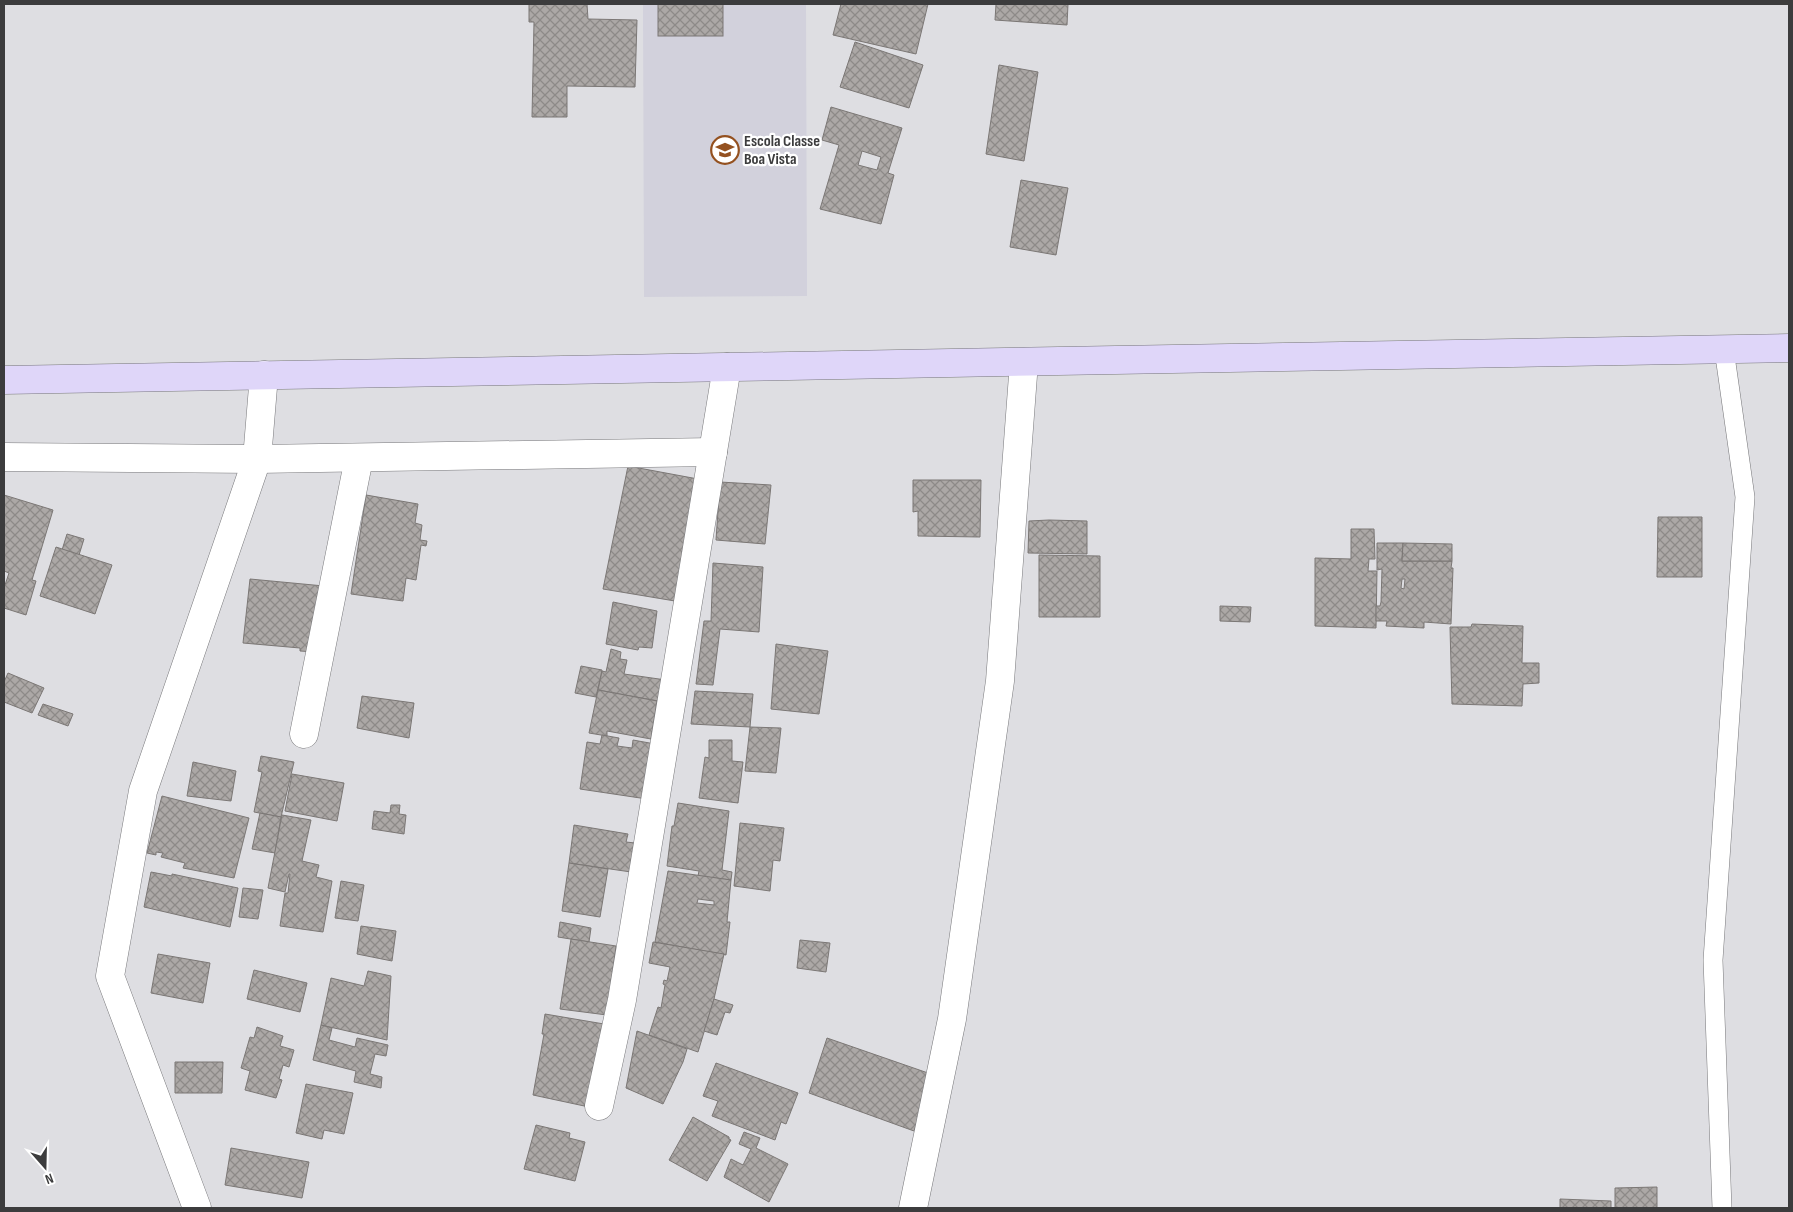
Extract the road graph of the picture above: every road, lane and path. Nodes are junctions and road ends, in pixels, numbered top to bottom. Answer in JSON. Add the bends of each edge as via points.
{"nodes":[{"id":1,"x":1789,"y":348,"type":"edge"},
{"id":2,"x":1724,"y":349,"type":"junction"},
{"id":3,"x":1024,"y":362,"type":"junction"},
{"id":4,"x":727,"y":367,"type":"junction"},
{"id":5,"x":264,"y":375,"type":"junction"},
{"id":6,"x":4,"y":380,"type":"edge"},
{"id":7,"x":713,"y":452,"type":"junction"},
{"id":8,"x":4,"y":457,"type":"edge"},
{"id":9,"x":359,"y":458,"type":"junction"},
{"id":10,"x":257,"y":459,"type":"junction"},
{"id":11,"x":304,"y":734,"type":"dead end"},
{"id":12,"x":599,"y":1106,"type":"dead end"},
{"id":13,"x":197,"y":1208,"type":"edge"},
{"id":14,"x":913,"y":1208,"type":"edge"},
{"id":15,"x":1722,"y":1208,"type":"edge"}],
"edges":[{"from":1,"to":2,"type":"street"},
{"from":2,"to":3,"type":"street"},
{"from":2,"to":15,"type":"lane","via":[[1745,497],[1713,960]]},
{"from":3,"to":4,"type":"street"},
{"from":3,"to":14,"type":"street","via":[[1000,681],[952,1020]]},
{"from":4,"to":5,"type":"street"},
{"from":4,"to":7,"type":"street"},
{"from":5,"to":6,"type":"street"},
{"from":5,"to":10,"type":"street"},
{"from":7,"to":9,"type":"street"},
{"from":7,"to":12,"type":"street","via":[[622,1000]]},
{"from":8,"to":10,"type":"street"},
{"from":9,"to":10,"type":"street"},
{"from":9,"to":11,"type":"street"},
{"from":10,"to":13,"type":"street","via":[[143,791],[110,976]]}]}
